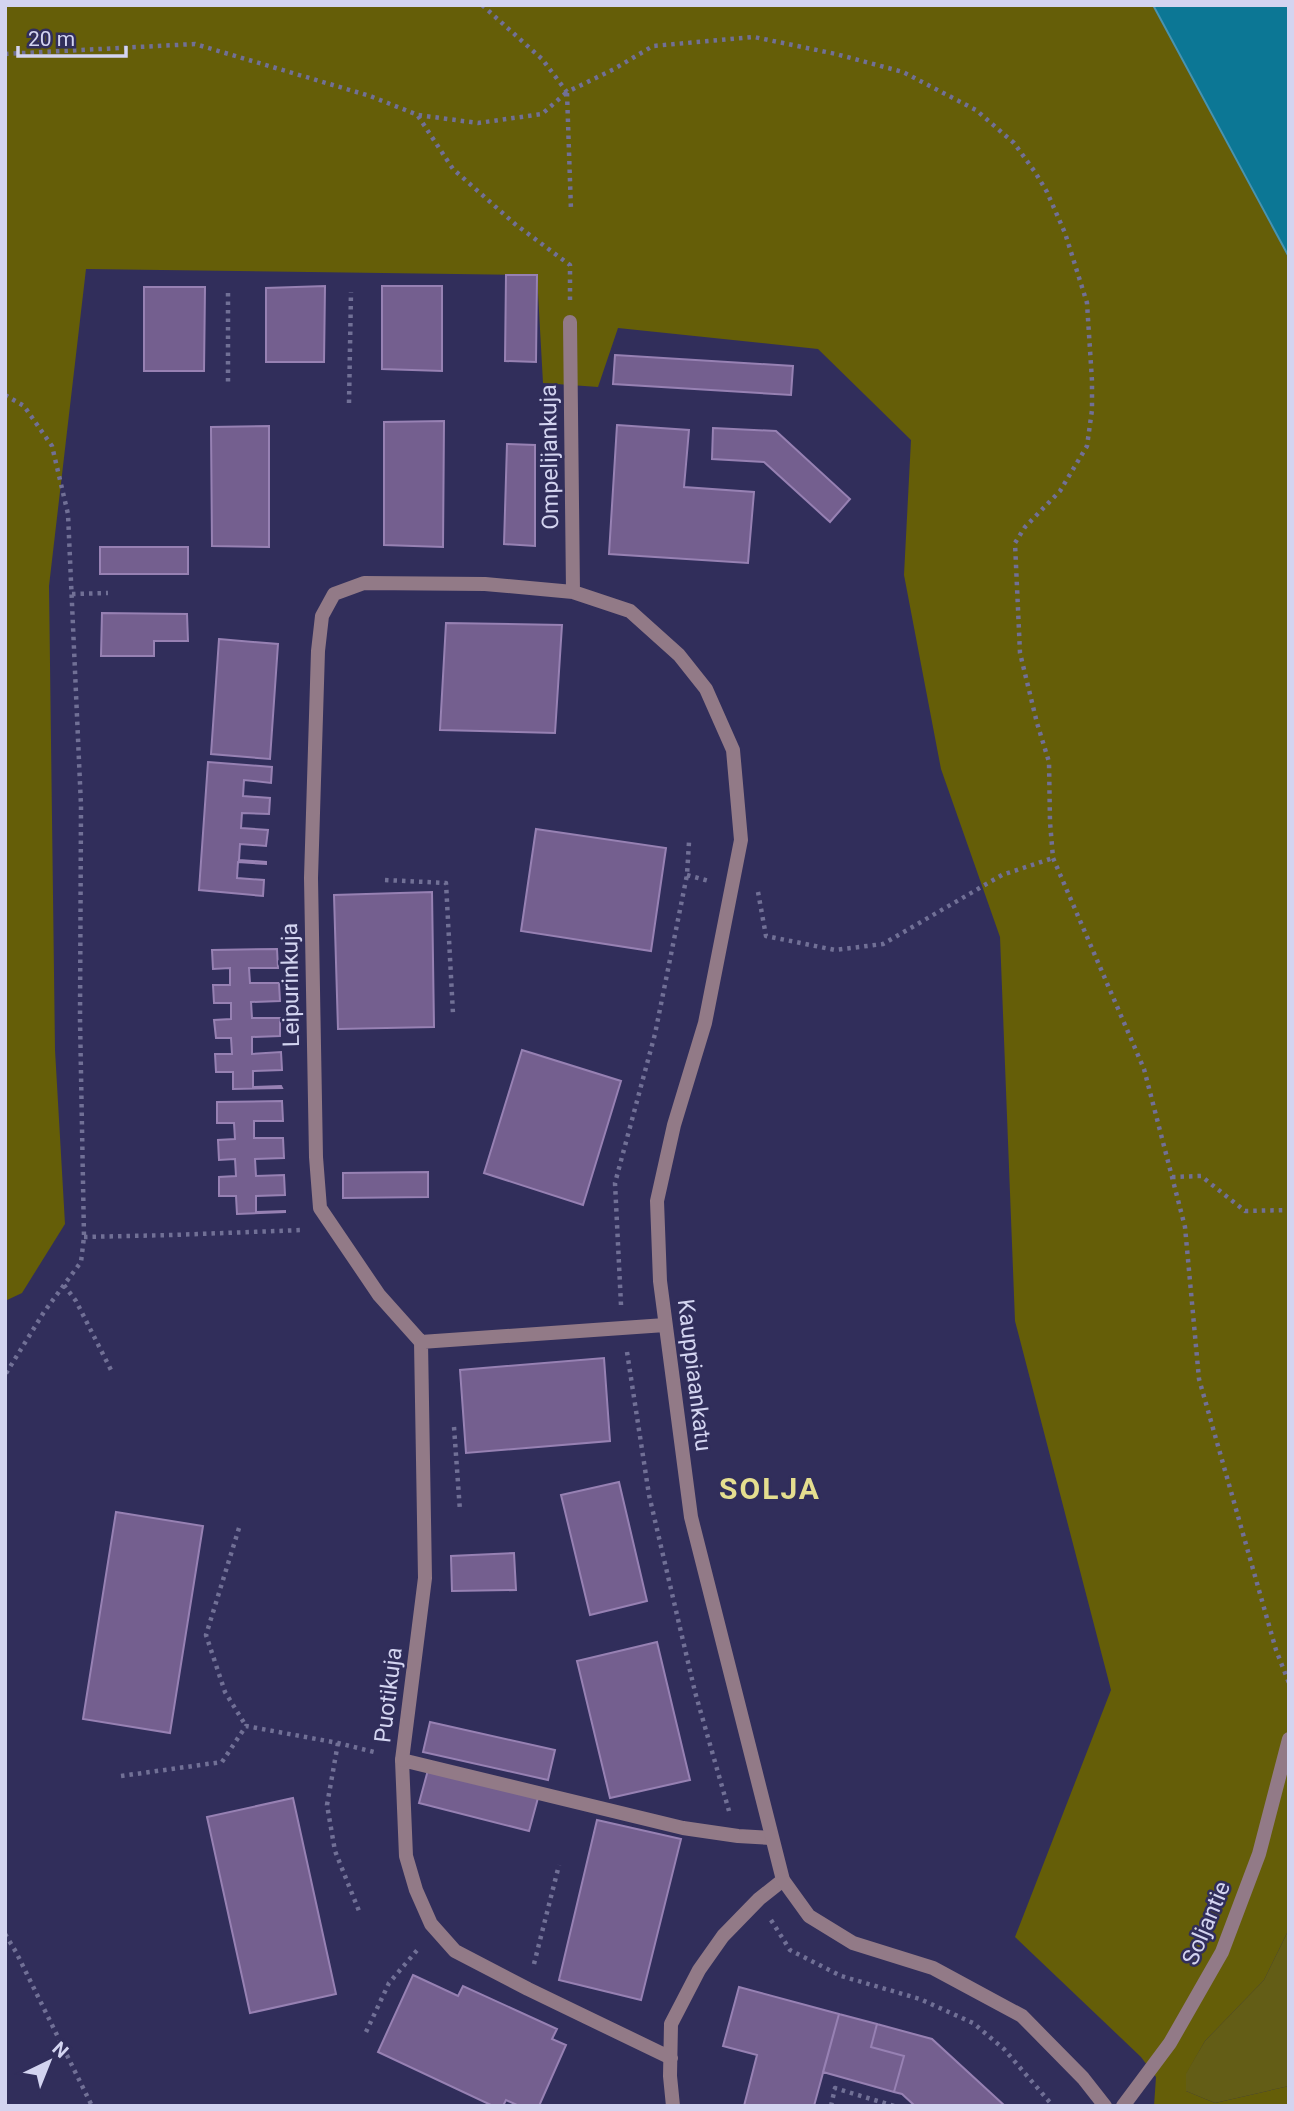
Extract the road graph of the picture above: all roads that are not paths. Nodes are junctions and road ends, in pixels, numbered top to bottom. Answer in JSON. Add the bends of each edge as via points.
{"nodes":[{"id":1,"x":570,"y":321,"type":"road end"},
{"id":2,"x":573,"y":593,"type":"junction"},
{"id":3,"x":664,"y":1325,"type":"junction"},
{"id":4,"x":421,"y":1342,"type":"junction"},
{"id":5,"x":1289,"y":1739,"type":"edge"},
{"id":6,"x":402,"y":1760,"type":"junction"},
{"id":7,"x":771,"y":1838,"type":"junction"},
{"id":8,"x":783,"y":1880,"type":"junction"},
{"id":9,"x":671,"y":2058,"type":"junction"},
{"id":10,"x":673,"y":2106,"type":"edge"},
{"id":11,"x":1105,"y":2106,"type":"edge"},
{"id":12,"x":1123,"y":2106,"type":"edge"}],
"edges":[{"from":1,"to":2,"type":"street","name":"Ompelijankuja"},
{"from":2,"to":3,"type":"street","name":"Kauppiaankatu","via":[[630,611],[679,655],[706,689],[733,750],[741,839],[705,1023],[657,1201]]},
{"from":2,"to":4,"type":"street","name":"Leipurinkuja","via":[[485,584],[364,583],[334,594],[322,616],[311,878],[320,1208],[379,1295]]},
{"from":3,"to":4,"type":"street"},
{"from":3,"to":7,"type":"street","name":"Kauppiaankatu","via":[[691,1517]]},
{"from":4,"to":6,"type":"street","name":"Puotikuja","via":[[425,1578]]},
{"from":5,"to":12,"type":"street","name":"Soljantie","via":[[1259,1854],[1222,1952],[1170,2043]]},
{"from":6,"to":7,"type":"street","name":"Puotikuja","via":[[683,1828]]},
{"from":6,"to":9,"type":"street","via":[[406,1856],[431,1924],[455,1951]]},
{"from":7,"to":8,"type":"street","name":"Kauppiaankatu"},
{"from":8,"to":9,"type":"street","via":[[723,1936],[699,1970],[671,2024]]},
{"from":8,"to":11,"type":"street","name":"Kauppiaankatu","via":[[809,1916],[853,1943],[933,1968],[1022,2016]]},
{"from":9,"to":10,"type":"street"}]}
